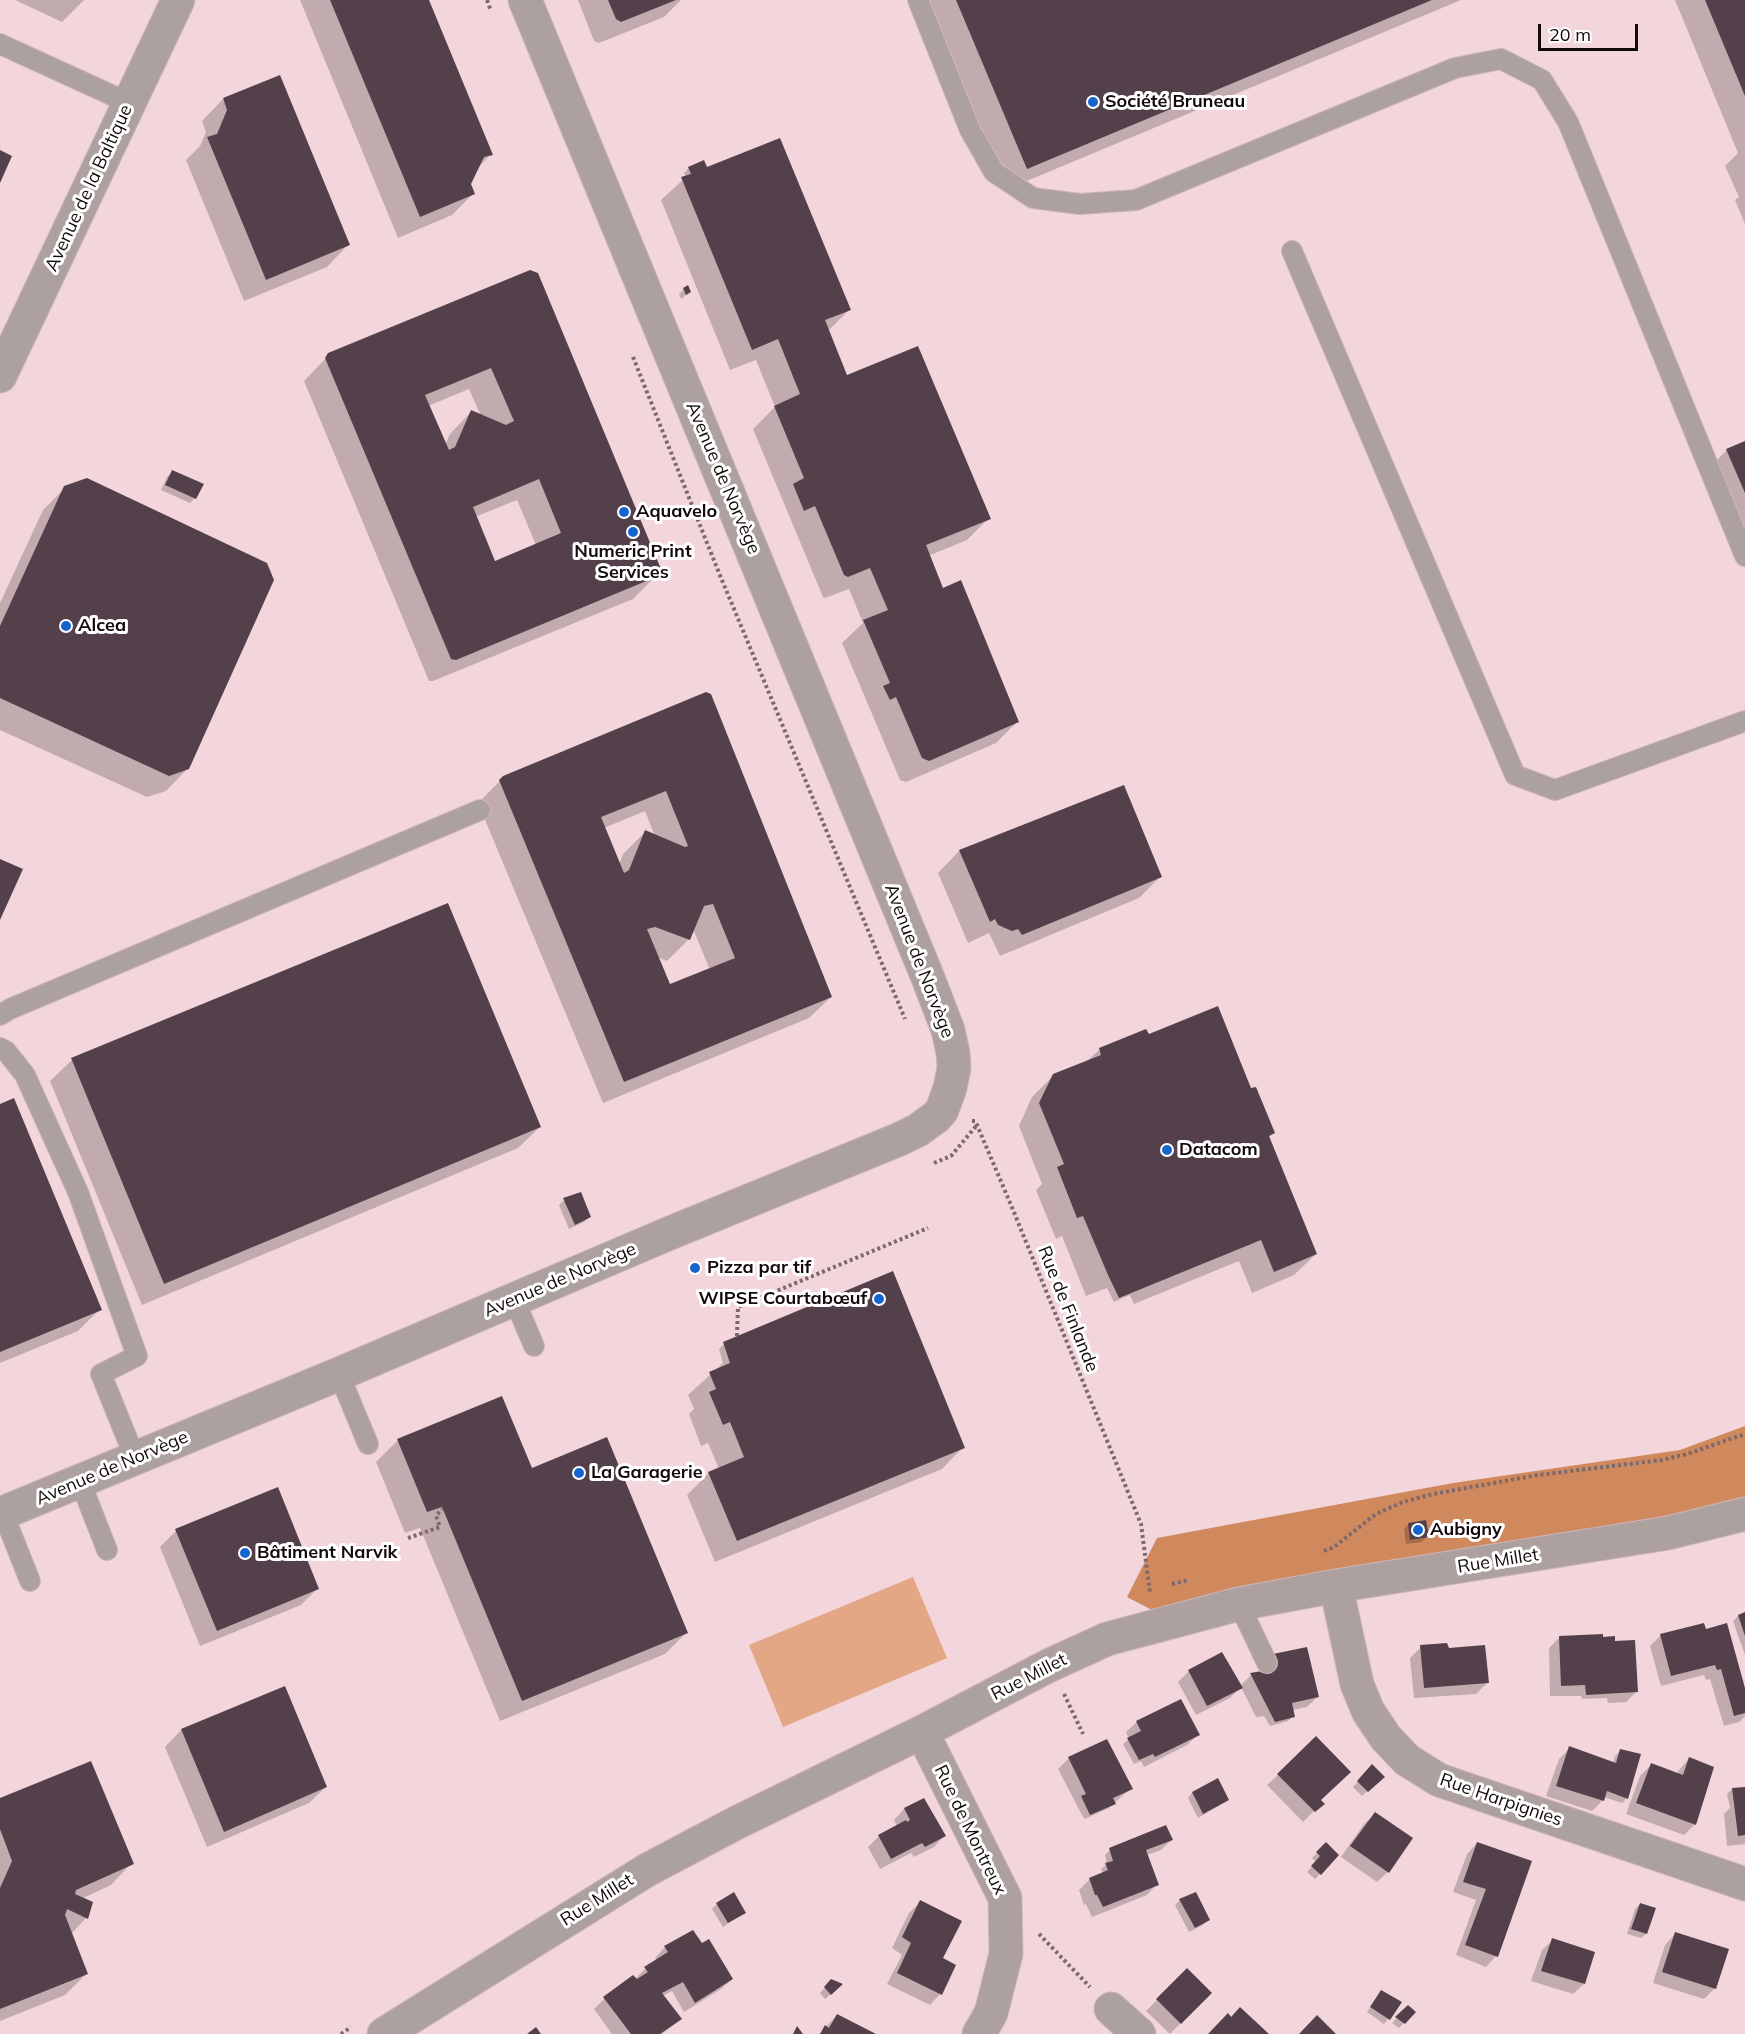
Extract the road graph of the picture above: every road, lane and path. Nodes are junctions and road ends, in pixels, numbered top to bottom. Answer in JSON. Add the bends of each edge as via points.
{"nodes":[{"id":1,"x":178,"y":0,"type":"edge"},
{"id":2,"x":487,"y":0,"type":"edge"},
{"id":3,"x":525,"y":0,"type":"edge"},
{"id":4,"x":918,"y":0,"type":"edge"},
{"id":5,"x":496,"y":22,"type":"dead end"},
{"id":6,"x":0,"y":44,"type":"edge"},
{"id":7,"x":129,"y":103,"type":"junction"},
{"id":8,"x":1292,"y":251,"type":"dead end"},
{"id":9,"x":628,"y":346,"type":"dead end"},
{"id":10,"x":0,"y":376,"type":"edge"},
{"id":11,"x":1745,"y":556,"type":"edge"},
{"id":12,"x":1745,"y":721,"type":"edge"},
{"id":13,"x":480,"y":810,"type":"dead end"},
{"id":14,"x":0,"y":1015,"type":"edge"},
{"id":15,"x":906,"y":1021,"type":"dead end"},
{"id":16,"x":0,"y":1048,"type":"edge"},
{"id":17,"x":942,"y":1110,"type":"junction"},
{"id":18,"x":928,"y":1227,"type":"dead end"},
{"id":19,"x":514,"y":1299,"type":"junction"},
{"id":20,"x":737,"y":1336,"type":"dead end"},
{"id":21,"x":534,"y":1346,"type":"dead end"},
{"id":22,"x":339,"y":1374,"type":"junction"},
{"id":23,"x":368,"y":1444,"type":"dead end"},
{"id":24,"x":135,"y":1458,"type":"junction"},
{"id":25,"x":80,"y":1481,"type":"junction"},
{"id":26,"x":442,"y":1509,"type":"dead end"},
{"id":27,"x":1,"y":1514,"type":"edge"},
{"id":28,"x":1745,"y":1514,"type":"edge"},
{"id":29,"x":408,"y":1538,"type":"dead end"},
{"id":30,"x":108,"y":1550,"type":"dead end"},
{"id":31,"x":30,"y":1581,"type":"dead end"},
{"id":32,"x":1336,"y":1586,"type":"junction"},
{"id":33,"x":1239,"y":1604,"type":"junction"},
{"id":34,"x":1151,"y":1627,"type":"junction"},
{"id":35,"x":1267,"y":1663,"type":"dead end"},
{"id":36,"x":1048,"y":1666,"type":"junction"},
{"id":37,"x":922,"y":1732,"type":"junction"},
{"id":38,"x":1083,"y":1734,"type":"dead end"},
{"id":39,"x":1745,"y":1884,"type":"edge"},
{"id":40,"x":1005,"y":1898,"type":"junction"},
{"id":41,"x":1111,"y":2009,"type":"joint"},
{"id":42,"x":384,"y":2034,"type":"edge"},
{"id":43,"x":980,"y":2034,"type":"edge"},
{"id":44,"x":1139,"y":2034,"type":"edge"}],
"edges":[{"from":1,"to":7,"type":"street","name":"Avenue de la Baltique"},
{"from":2,"to":5,"type":"path"},
{"from":3,"to":17,"type":"street","name":"Avenue de Norvège","via":[[948,1030],[954,1068]]},
{"from":4,"to":11,"type":"lane","via":[[970,130],[994,172],[1033,198],[1080,204],[1136,200],[1455,68],[1501,59],[1542,80],[1568,122]]},
{"from":6,"to":7,"type":"lane"},
{"from":7,"to":10,"type":"street","name":"Avenue de la Baltique"},
{"from":8,"to":12,"type":"lane","via":[[1515,775],[1555,790]]},
{"from":9,"to":15,"type":"path"},
{"from":13,"to":14,"type":"lane"},
{"from":16,"to":24,"type":"lane","via":[[25,1075],[78,1192],[137,1356],[101,1374]]},
{"from":17,"to":19,"type":"street","name":"Avenue de Norvège","via":[[900,1140]]},
{"from":17,"to":34,"type":"path","name":"Rue de Finlande","via":[[959,1122],[975,1121],[978,1125],[1141,1524]]},
{"from":18,"to":20,"type":"path","via":[[738,1307]]},
{"from":19,"to":21,"type":"lane"},
{"from":19,"to":22,"type":"street","name":"Avenue de Norvège"},
{"from":22,"to":23,"type":"lane"},
{"from":22,"to":24,"type":"street","name":"Avenue de Norvège"},
{"from":24,"to":25,"type":"street","name":"Avenue de Norvège"},
{"from":25,"to":27,"type":"street","name":"Avenue de Norvège"},
{"from":25,"to":30,"type":"lane"},
{"from":26,"to":29,"type":"path","via":[[436,1516],[440,1527]]},
{"from":27,"to":31,"type":"lane"},
{"from":28,"to":32,"type":"street","name":"Rue Millet","via":[[1668,1533]]},
{"from":32,"to":33,"type":"street","name":"Rue Millet"},
{"from":32,"to":39,"type":"street","name":"Rue Harpignies","via":[[1357,1684],[1368,1711],[1407,1760],[1438,1780]]},
{"from":33,"to":34,"type":"street","name":"Rue Millet"},
{"from":33,"to":35,"type":"lane"},
{"from":34,"to":36,"type":"street","name":"Rue Millet","via":[[1107,1639]]},
{"from":36,"to":37,"type":"street","name":"Rue Millet"},
{"from":36,"to":38,"type":"path"},
{"from":37,"to":40,"type":"street","name":"Rue de Montreux"},
{"from":37,"to":42,"type":"street","name":"Rue Millet","via":[[647,1870]]},
{"from":40,"to":41,"type":"path"},
{"from":40,"to":43,"type":"street","name":"Rue de Montreux","via":[[1006,1954],[991,2013]]},
{"from":41,"to":44,"type":"street"}]}
